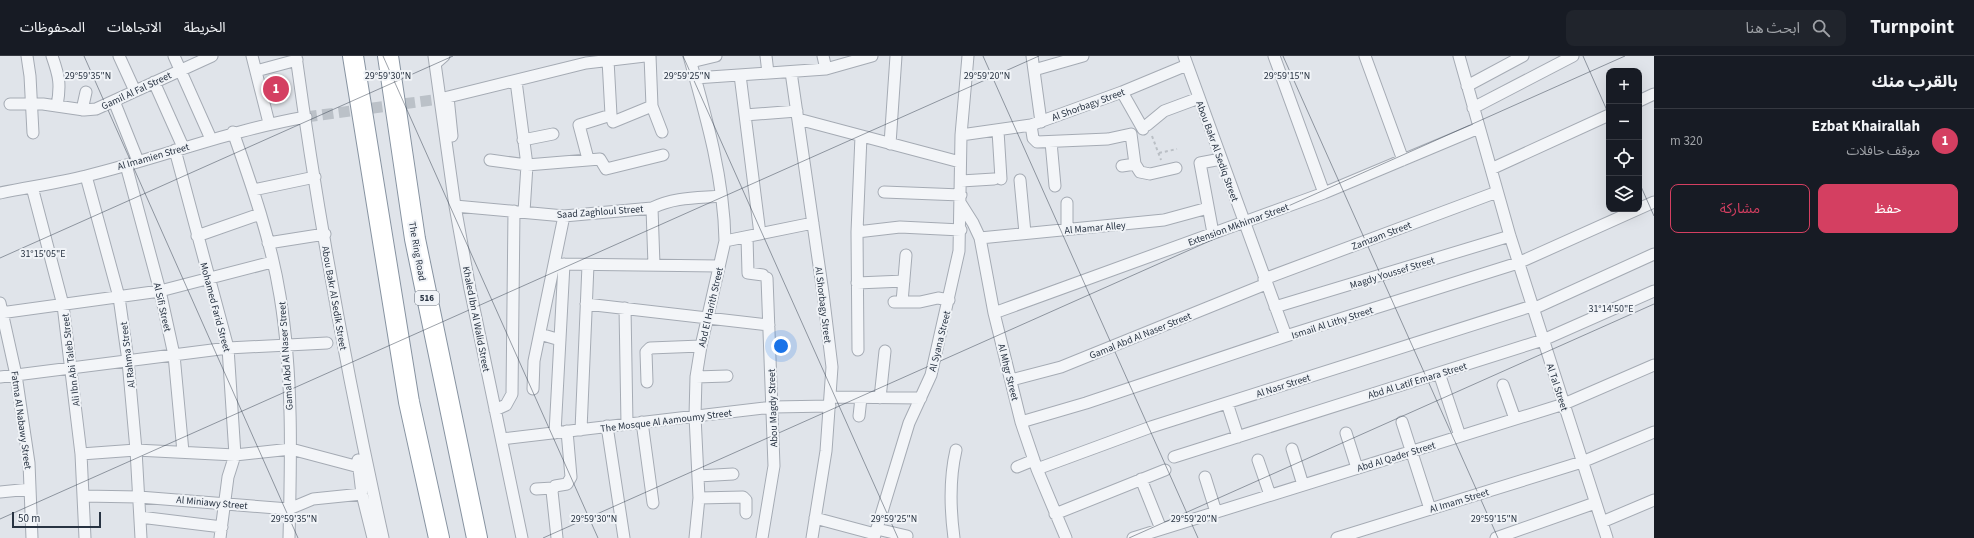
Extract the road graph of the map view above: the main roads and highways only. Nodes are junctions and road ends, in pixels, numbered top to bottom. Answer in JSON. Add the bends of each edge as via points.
{"nodes":[{"id":1,"x":353,"y":56,"type":"edge"},
{"id":2,"x":388,"y":56,"type":"edge"},
{"id":3,"x":439,"y":538,"type":"edge"},
{"id":4,"x":477,"y":538,"type":"edge"}],
"edges":[{"from":1,"to":3,"type":"highway","via":[[409,402]]},
{"from":2,"to":4,"type":"highway","name":"The Ring Road","number":"516","via":[[415,239]]}]}
